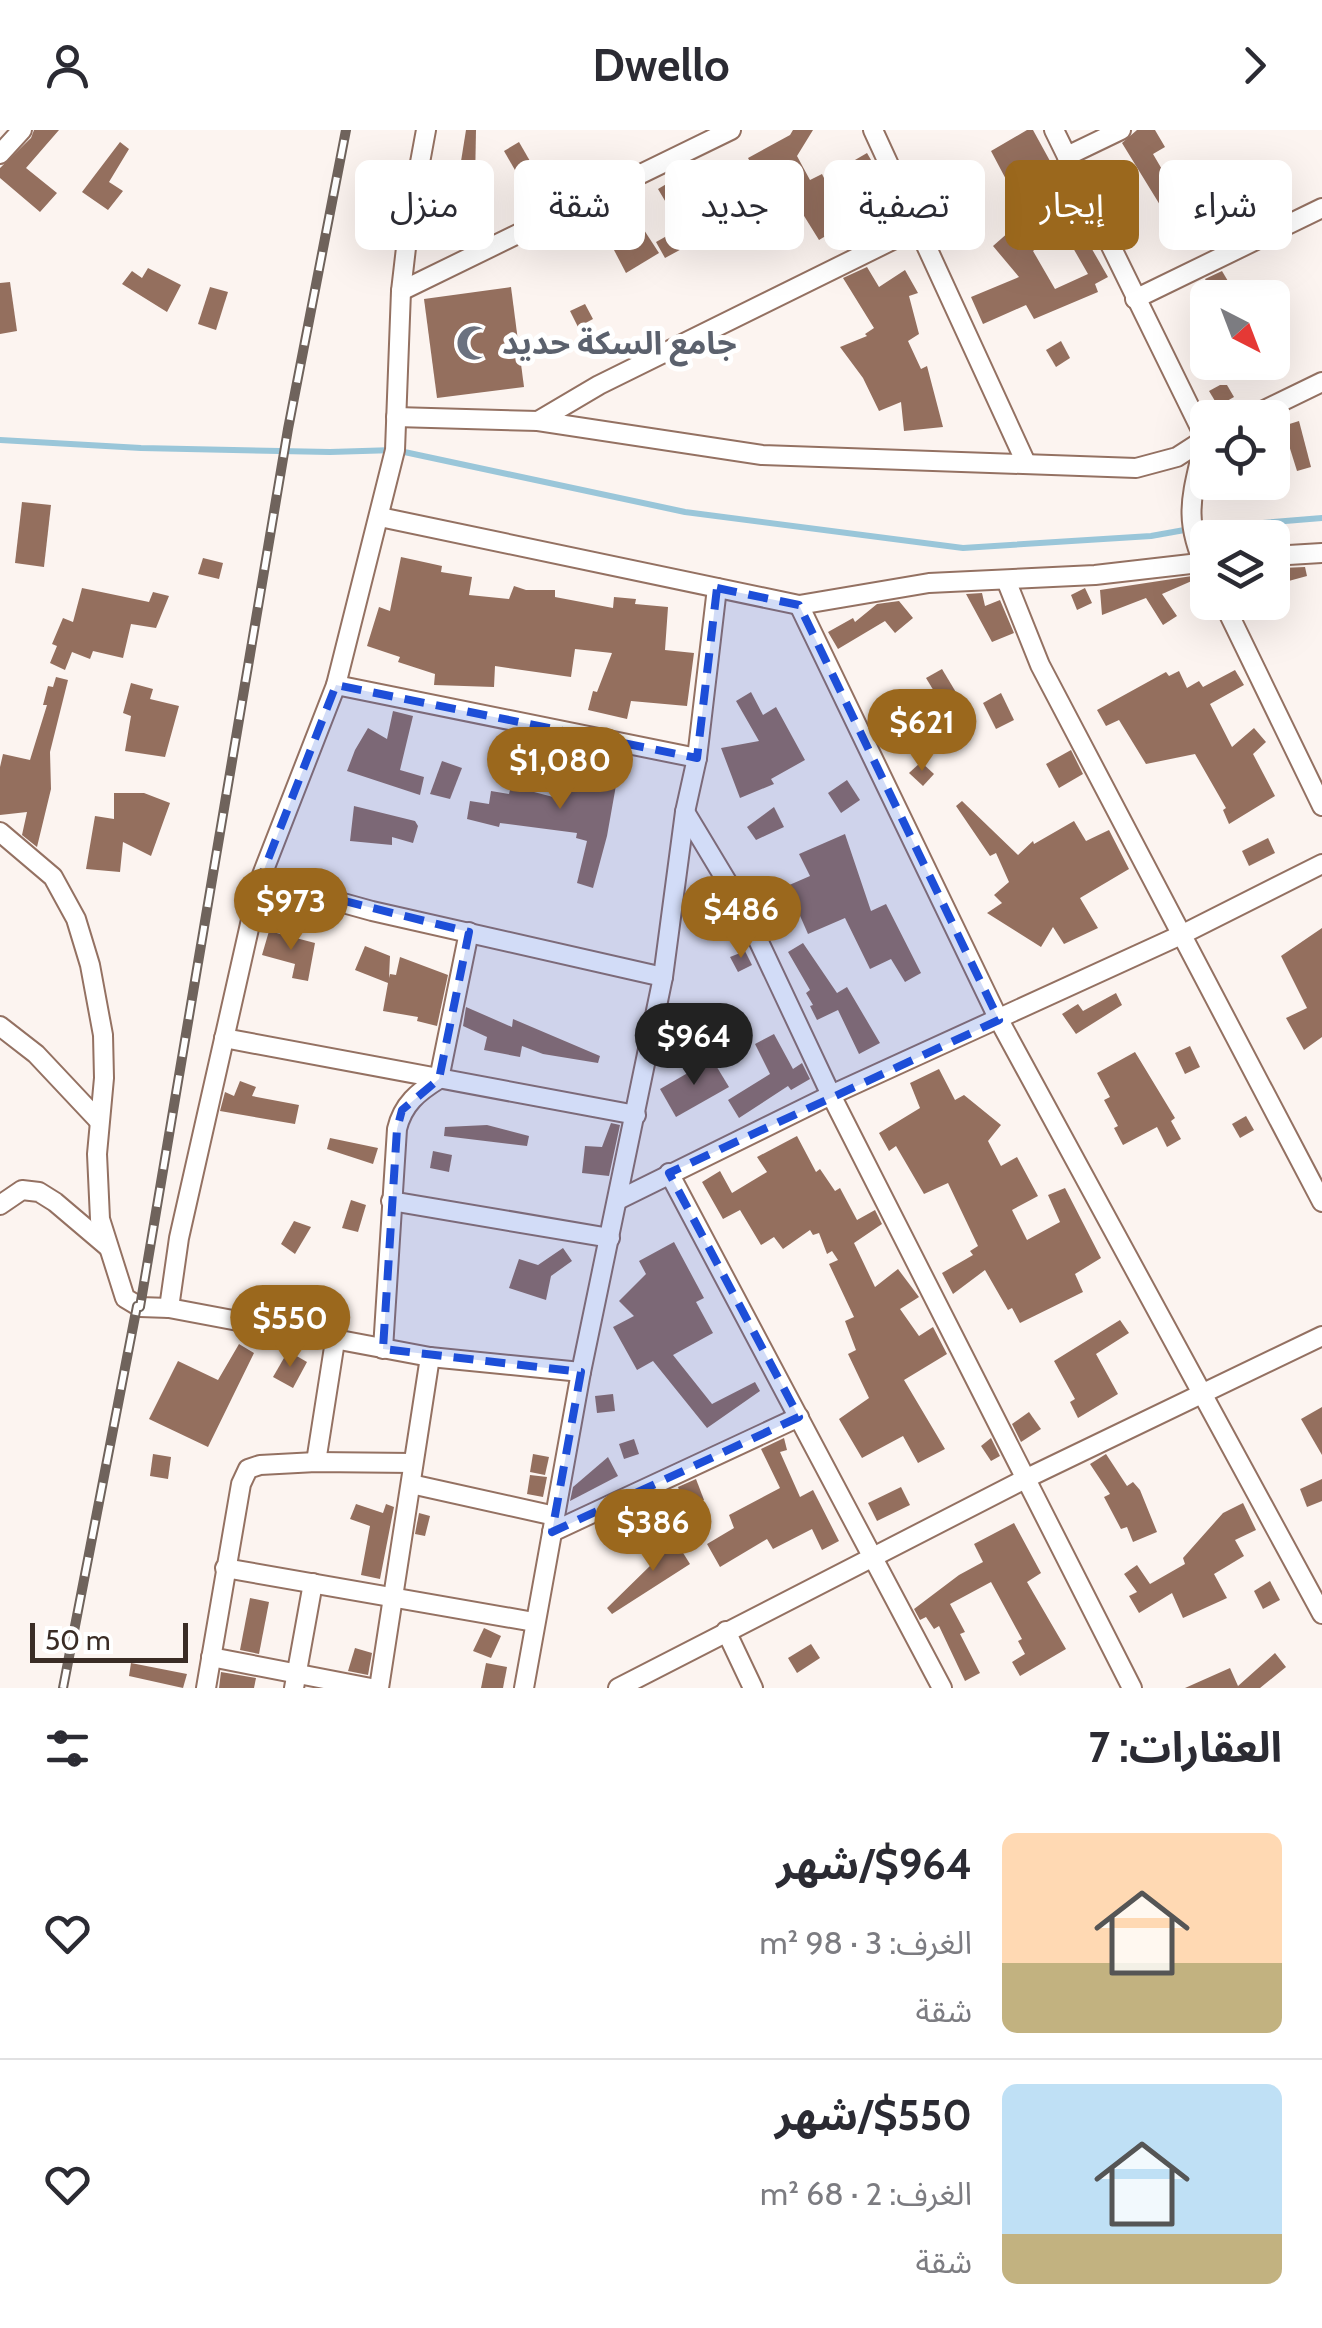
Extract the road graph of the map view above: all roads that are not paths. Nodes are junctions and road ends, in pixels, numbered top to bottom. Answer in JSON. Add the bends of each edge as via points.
{"nodes":[{"id":1,"x":22,"y":130,"type":"edge"},
{"id":2,"x":426,"y":130,"type":"edge"},
{"id":3,"x":731,"y":130,"type":"edge"},
{"id":4,"x":873,"y":130,"type":"edge"},
{"id":5,"x":1054,"y":130,"type":"edge"},
{"id":6,"x":1121,"y":130,"type":"edge"},
{"id":7,"x":0,"y":154,"type":"edge"},
{"id":8,"x":1067,"y":156,"type":"junction"},
{"id":9,"x":887,"y":160,"type":"edge"},
{"id":10,"x":1322,"y":208,"type":"edge"},
{"id":11,"x":872,"y":250,"type":"edge"},
{"id":12,"x":929,"y":250,"type":"edge"},
{"id":13,"x":401,"y":291,"type":"junction"},
{"id":14,"x":1135,"y":299,"type":"junction"},
{"id":15,"x":1322,"y":382,"type":"edge"},
{"id":16,"x":1285,"y":400,"type":"edge"},
{"id":17,"x":1190,"y":407,"type":"edge"},
{"id":18,"x":396,"y":417,"type":"junction"},
{"id":19,"x":538,"y":421,"type":"junction"},
{"id":20,"x":1190,"y":448,"type":"edge"},
{"id":21,"x":1026,"y":463,"type":"junction"},
{"id":22,"x":380,"y":517,"type":"junction"},
{"id":23,"x":1322,"y":552,"type":"edge"},
{"id":24,"x":1290,"y":555,"type":"edge"},
{"id":25,"x":1190,"y":566,"type":"edge"},
{"id":26,"x":1006,"y":580,"type":"junction"},
{"id":27,"x":717,"y":588,"type":"junction"},
{"id":28,"x":798,"y":605,"type":"junction"},
{"id":29,"x":1232,"y":620,"type":"edge"},
{"id":30,"x":336,"y":685,"type":"junction"},
{"id":31,"x":697,"y":758,"type":"junction"},
{"id":32,"x":1322,"y":806,"type":"edge"},
{"id":33,"x":685,"y":812,"type":"junction"},
{"id":34,"x":0,"y":832,"type":"edge"},
{"id":35,"x":1322,"y":864,"type":"edge"},
{"id":36,"x":260,"y":880,"type":"junction"},
{"id":37,"x":469,"y":932,"type":"junction"},
{"id":38,"x":1182,"y":935,"type":"junction"},
{"id":39,"x":664,"y":977,"type":"junction"},
{"id":40,"x":998,"y":1020,"type":"junction"},
{"id":41,"x":0,"y":1026,"type":"edge"},
{"id":42,"x":224,"y":1038,"type":"junction"},
{"id":43,"x":440,"y":1079,"type":"junction"},
{"id":44,"x":831,"y":1095,"type":"junction"},
{"id":45,"x":636,"y":1114,"type":"junction"},
{"id":46,"x":99,"y":1121,"type":"junction"},
{"id":47,"x":669,"y":1173,"type":"junction"},
{"id":48,"x":618,"y":1200,"type":"junction"},
{"id":49,"x":392,"y":1201,"type":"junction"},
{"id":50,"x":1322,"y":1202,"type":"edge"},
{"id":51,"x":0,"y":1205,"type":"edge"},
{"id":52,"x":610,"y":1238,"type":"junction"},
{"id":53,"x":112,"y":1251,"type":"junction"},
{"id":54,"x":169,"y":1308,"type":"junction"},
{"id":55,"x":1322,"y":1336,"type":"edge"},
{"id":56,"x":335,"y":1341,"type":"junction"},
{"id":57,"x":383,"y":1349,"type":"junction"},
{"id":58,"x":430,"y":1356,"type":"junction"},
{"id":59,"x":581,"y":1372,"type":"junction"},
{"id":60,"x":1200,"y":1392,"type":"junction"},
{"id":61,"x":799,"y":1418,"type":"junction"},
{"id":62,"x":316,"y":1462,"type":"junction"},
{"id":63,"x":413,"y":1463,"type":"junction"},
{"id":64,"x":1026,"y":1478,"type":"junction"},
{"id":65,"x":411,"y":1484,"type":"junction"},
{"id":66,"x":553,"y":1524,"type":"junction"},
{"id":67,"x":874,"y":1556,"type":"junction"},
{"id":68,"x":225,"y":1568,"type":"junction"},
{"id":69,"x":313,"y":1583,"type":"junction"},
{"id":70,"x":393,"y":1598,"type":"junction"},
{"id":71,"x":1322,"y":1614,"type":"edge"},
{"id":72,"x":534,"y":1622,"type":"junction"},
{"id":73,"x":726,"y":1632,"type":"junction"},
{"id":74,"x":211,"y":1657,"type":"junction"},
{"id":75,"x":295,"y":1682,"type":"edge"},
{"id":76,"x":206,"y":1688,"type":"edge"},
{"id":77,"x":371,"y":1688,"type":"edge"},
{"id":78,"x":380,"y":1688,"type":"edge"},
{"id":79,"x":524,"y":1688,"type":"edge"},
{"id":80,"x":618,"y":1688,"type":"edge"},
{"id":81,"x":753,"y":1688,"type":"edge"},
{"id":82,"x":942,"y":1688,"type":"edge"},
{"id":83,"x":1132,"y":1688,"type":"edge"}],
"edges":[{"from":1,"to":7,"type":"street"},
{"from":2,"to":13,"type":"street"},
{"from":3,"to":13,"type":"street"},
{"from":4,"to":9,"type":"street"},
{"from":5,"to":8,"type":"street"},
{"from":6,"to":8,"type":"street"},
{"from":8,"to":14,"type":"street"},
{"from":10,"to":14,"type":"street"},
{"from":11,"to":19,"type":"street"},
{"from":12,"to":21,"type":"street"},
{"from":13,"to":18,"type":"street"},
{"from":14,"to":17,"type":"street"},
{"from":15,"to":16,"type":"street"},
{"from":18,"to":19,"type":"street"},
{"from":18,"to":22,"type":"street","via":[[396,450]]},
{"from":19,"to":21,"type":"street","via":[[762,455]]},
{"from":20,"to":21,"type":"street","via":[[1136,468]]},
{"from":22,"to":27,"type":"street"},
{"from":22,"to":30,"type":"street"},
{"from":23,"to":24,"type":"street"},
{"from":25,"to":26,"type":"street"},
{"from":26,"to":28,"type":"street","via":[[929,583]]},
{"from":26,"to":38,"type":"street","via":[[1040,665]]},
{"from":27,"to":28,"type":"street"},
{"from":27,"to":31,"type":"street"},
{"from":28,"to":40,"type":"street"},
{"from":29,"to":32,"type":"street"},
{"from":30,"to":31,"type":"street"},
{"from":30,"to":36,"type":"street"},
{"from":31,"to":33,"type":"street"},
{"from":33,"to":39,"type":"street"},
{"from":33,"to":44,"type":"street","via":[[744,910]]},
{"from":34,"to":46,"type":"street","via":[[53,877],[76,919],[103,1034]]},
{"from":35,"to":38,"type":"street"},
{"from":36,"to":37,"type":"street"},
{"from":36,"to":42,"type":"street"},
{"from":37,"to":39,"type":"street"},
{"from":37,"to":43,"type":"street"},
{"from":38,"to":40,"type":"street"},
{"from":38,"to":50,"type":"street"},
{"from":39,"to":45,"type":"street"},
{"from":40,"to":44,"type":"street"},
{"from":40,"to":60,"type":"street"},
{"from":41,"to":46,"type":"street"},
{"from":42,"to":43,"type":"street"},
{"from":42,"to":54,"type":"street"},
{"from":43,"to":45,"type":"street"},
{"from":43,"to":49,"type":"street","via":[[402,1110]]},
{"from":44,"to":47,"type":"street"},
{"from":44,"to":64,"type":"street"},
{"from":45,"to":48,"type":"street"},
{"from":46,"to":53,"type":"street","via":[[100,1218]]},
{"from":47,"to":48,"type":"street"},
{"from":47,"to":61,"type":"street"},
{"from":48,"to":52,"type":"street"},
{"from":49,"to":52,"type":"street"},
{"from":49,"to":57,"type":"street"},
{"from":51,"to":53,"type":"street","via":[[22,1190],[39,1192]]},
{"from":52,"to":59,"type":"street"},
{"from":53,"to":54,"type":"street","via":[[130,1304]]},
{"from":54,"to":56,"type":"street"},
{"from":55,"to":60,"type":"street"},
{"from":56,"to":57,"type":"street"},
{"from":56,"to":62,"type":"street"},
{"from":57,"to":58,"type":"street"},
{"from":58,"to":59,"type":"street"},
{"from":58,"to":63,"type":"street"},
{"from":59,"to":66,"type":"street"},
{"from":60,"to":64,"type":"street"},
{"from":60,"to":71,"type":"street"},
{"from":61,"to":66,"type":"street"},
{"from":61,"to":67,"type":"street"},
{"from":62,"to":63,"type":"street"},
{"from":62,"to":68,"type":"street","via":[[248,1469]]},
{"from":63,"to":65,"type":"street"},
{"from":64,"to":67,"type":"street"},
{"from":64,"to":83,"type":"street"},
{"from":65,"to":66,"type":"street"},
{"from":65,"to":70,"type":"street"},
{"from":66,"to":72,"type":"street"},
{"from":67,"to":73,"type":"street"},
{"from":67,"to":82,"type":"street"},
{"from":68,"to":69,"type":"street"},
{"from":68,"to":74,"type":"street"},
{"from":69,"to":70,"type":"street"},
{"from":69,"to":75,"type":"street"},
{"from":70,"to":72,"type":"street"},
{"from":70,"to":78,"type":"street"},
{"from":72,"to":79,"type":"street"},
{"from":73,"to":80,"type":"street"},
{"from":73,"to":81,"type":"street"},
{"from":74,"to":75,"type":"street"},
{"from":74,"to":76,"type":"street"},
{"from":75,"to":77,"type":"street"}]}
